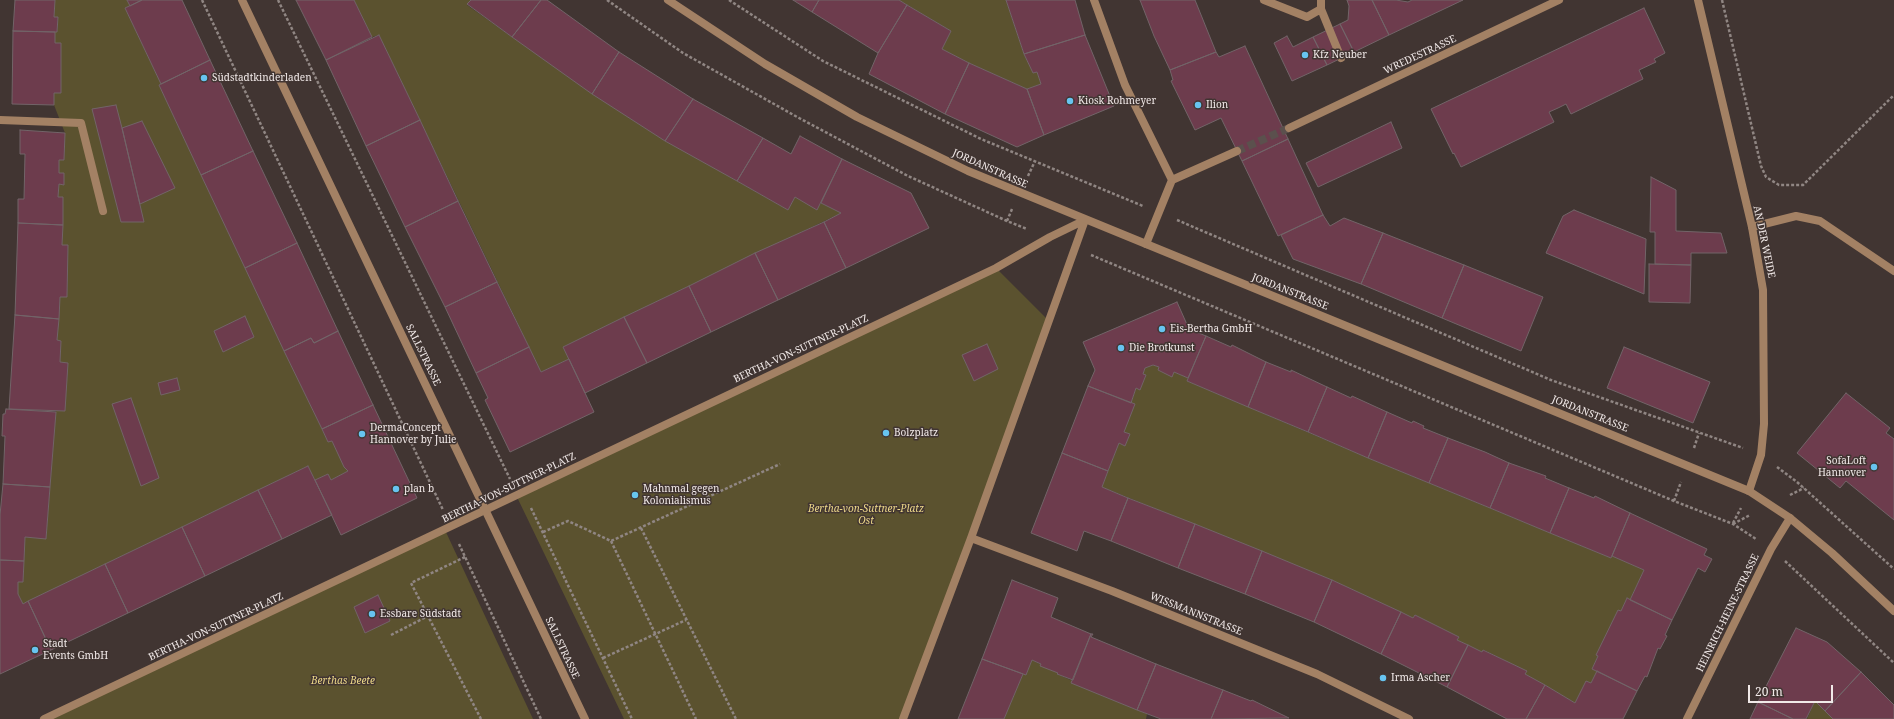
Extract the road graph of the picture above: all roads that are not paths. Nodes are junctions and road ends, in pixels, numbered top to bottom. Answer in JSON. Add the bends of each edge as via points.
{"nodes":[{"id":1,"x":242,"y":0,"type":"edge"},
{"id":2,"x":668,"y":0,"type":"edge"},
{"id":3,"x":1094,"y":0,"type":"edge"},
{"id":4,"x":1264,"y":0,"type":"edge"},
{"id":5,"x":1321,"y":0,"type":"edge"},
{"id":6,"x":1558,"y":0,"type":"edge"},
{"id":7,"x":1698,"y":0,"type":"edge"},
{"id":8,"x":1321,"y":9,"type":"junction"},
{"id":9,"x":1341,"y":58,"type":"dead end"},
{"id":10,"x":0,"y":120,"type":"edge"},
{"id":11,"x":1289,"y":128,"type":"tunnel mouth"},
{"id":12,"x":1238,"y":151,"type":"tunnel mouth"},
{"id":13,"x":1172,"y":180,"type":"junction"},
{"id":14,"x":103,"y":212,"type":"dead end"},
{"id":15,"x":1085,"y":220,"type":"junction"},
{"id":16,"x":1752,"y":227,"type":"junction"},
{"id":17,"x":1146,"y":244,"type":"junction"},
{"id":18,"x":1894,"y":271,"type":"edge"},
{"id":19,"x":1749,"y":491,"type":"junction"},
{"id":20,"x":486,"y":510,"type":"junction"},
{"id":21,"x":1790,"y":518,"type":"junction"},
{"id":22,"x":971,"y":538,"type":"junction"},
{"id":23,"x":1894,"y":611,"type":"edge"},
{"id":24,"x":44,"y":719,"type":"edge"},
{"id":25,"x":585,"y":719,"type":"edge"},
{"id":26,"x":903,"y":719,"type":"edge"},
{"id":27,"x":1409,"y":719,"type":"edge"},
{"id":28,"x":1687,"y":719,"type":"edge"}],
"edges":[{"from":1,"to":20,"type":"street","name":"SALLSTRASSE"},
{"from":2,"to":15,"type":"street","name":"JORDANSTRASSE","via":[[765,64],[857,117],[968,171]]},
{"from":3,"to":13,"type":"street","via":[[1125,85]]},
{"from":4,"to":8,"type":"street","via":[[1307,17]]},
{"from":5,"to":8,"type":"street"},
{"from":6,"to":11,"type":"street","name":"WREDESTRASSE"},
{"from":7,"to":16,"type":"street","name":"AN DER WEIDE"},
{"from":8,"to":9,"type":"street"},
{"from":10,"to":14,"type":"street","via":[[81,123]]},
{"from":12,"to":13,"type":"street"},
{"from":13,"to":17,"type":"street"},
{"from":15,"to":17,"type":"street","name":"JORDANSTRASSE"},
{"from":15,"to":20,"type":"street","name":"BERTHA-VON-SUTTNER-PLATZ","via":[[996,268]]},
{"from":15,"to":22,"type":"street"},
{"from":16,"to":18,"type":"street","via":[[1796,216],[1820,221]]},
{"from":16,"to":19,"type":"street","name":"AN DER WEIDE","via":[[1763,290],[1765,418],[1762,455]]},
{"from":17,"to":19,"type":"street","name":"JORDANSTRASSE"},
{"from":19,"to":21,"type":"street","name":"JORDANSTRASSE"},
{"from":20,"to":24,"type":"street","name":"BERTHA-VON-SUTTNER-PLATZ"},
{"from":20,"to":25,"type":"street","name":"SALLSTRASSE"},
{"from":21,"to":23,"type":"street","name":"JORDANSTRASSE"},
{"from":21,"to":28,"type":"street","name":"HEINRICH-HEINE-STRASSE","via":[[1771,549]]},
{"from":22,"to":26,"type":"street"},
{"from":22,"to":27,"type":"street","name":"WISSMANNSTRASSE","via":[[1112,591],[1317,674]]}]}
